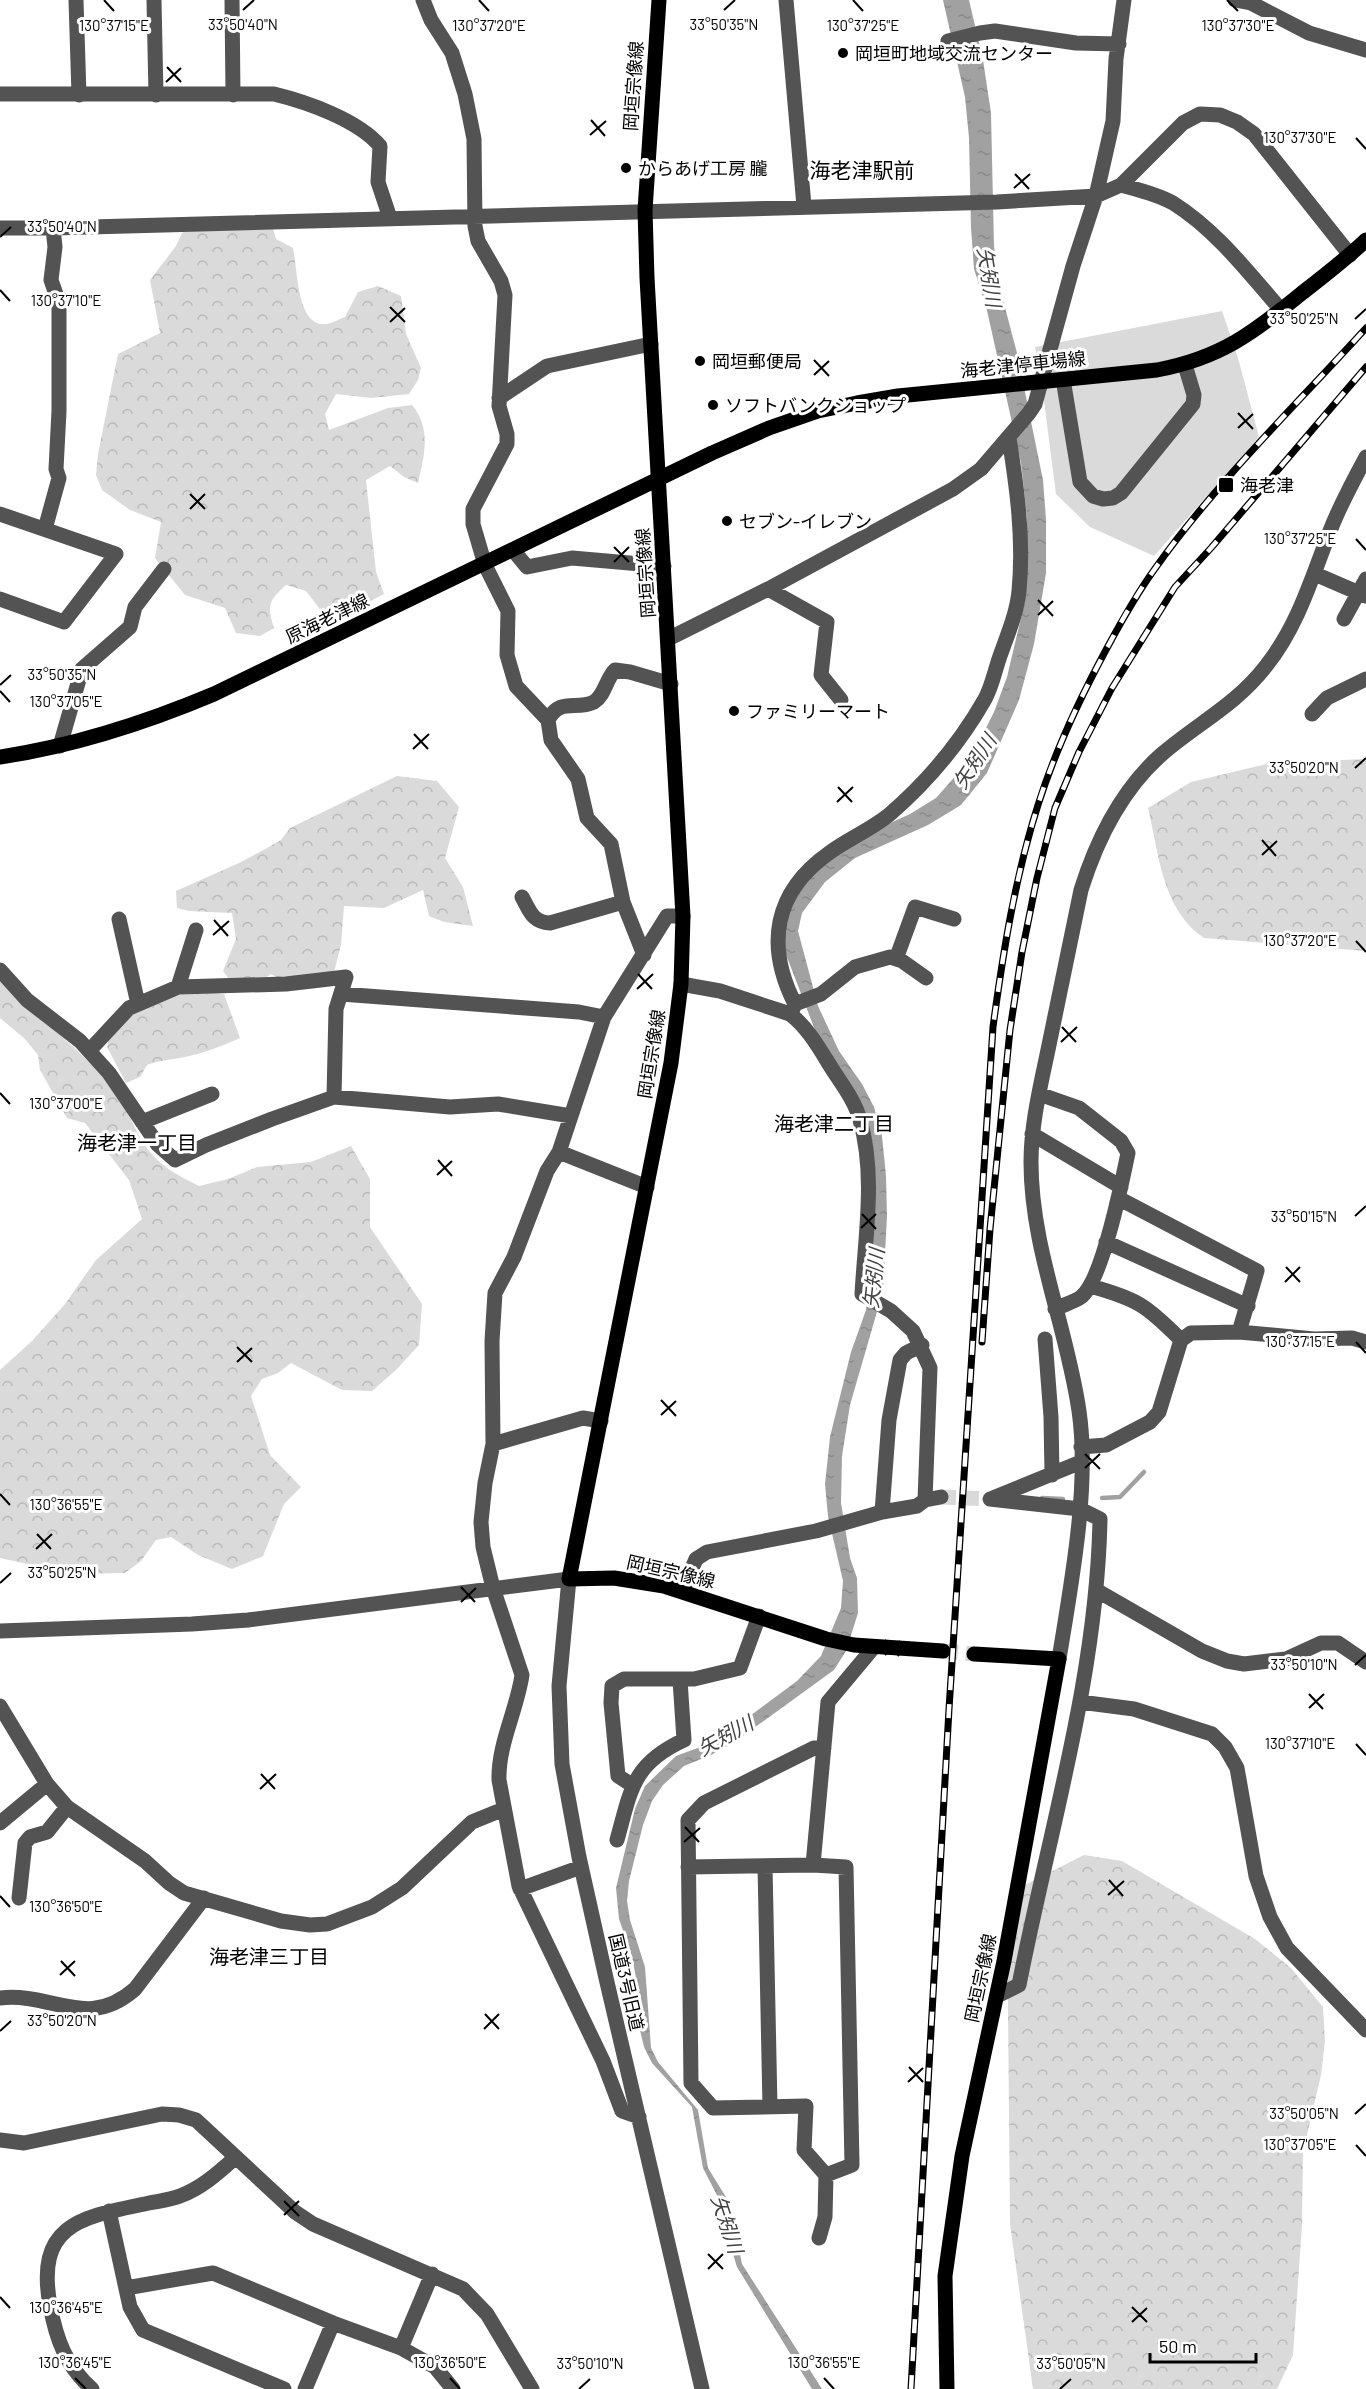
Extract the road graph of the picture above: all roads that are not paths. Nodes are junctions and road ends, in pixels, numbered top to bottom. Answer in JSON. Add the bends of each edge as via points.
{"nodes":[{"id":1,"x":76,"y":0,"type":"edge"},
{"id":2,"x":154,"y":0,"type":"edge"},
{"id":3,"x":232,"y":0,"type":"edge"},
{"id":4,"x":423,"y":0,"type":"edge"},
{"id":5,"x":659,"y":0,"type":"edge"},
{"id":6,"x":786,"y":0,"type":"edge"},
{"id":7,"x":1124,"y":0,"type":"edge"},
{"id":8,"x":1235,"y":0,"type":"edge"},
{"id":9,"x":948,"y":41,"type":"dead end"},
{"id":10,"x":1119,"y":44,"type":"junction"},
{"id":11,"x":1366,"y":50,"type":"edge"},
{"id":12,"x":0,"y":80,"type":"edge"},
{"id":13,"x":0,"y":94,"type":"edge"},
{"id":14,"x":156,"y":94,"type":"junction"},
{"id":15,"x":79,"y":95,"type":"junction"},
{"id":16,"x":233,"y":95,"type":"junction"},
{"id":17,"x":1121,"y":185,"type":"junction"},
{"id":18,"x":1096,"y":196,"type":"junction"},
{"id":19,"x":804,"y":206,"type":"junction"},
{"id":20,"x":645,"y":210,"type":"junction"},
{"id":21,"x":476,"y":215,"type":"junction"},
{"id":22,"x":390,"y":218,"type":"junction"},
{"id":23,"x":0,"y":228,"type":"edge"},
{"id":24,"x":53,"y":228,"type":"junction"},
{"id":25,"x":1366,"y":240,"type":"edge"},
{"id":26,"x":1350,"y":255,"type":"junction"},
{"id":27,"x":1281,"y":310,"type":"junction"},
{"id":28,"x":651,"y":344,"type":"junction"},
{"id":29,"x":1185,"y":365,"type":"junction"},
{"id":30,"x":1059,"y":379,"type":"junction"},
{"id":31,"x":499,"y":398,"type":"junction"},
{"id":32,"x":1009,"y":438,"type":"junction"},
{"id":33,"x":1366,"y":457,"type":"edge"},
{"id":34,"x":658,"y":479,"type":"junction"},
{"id":35,"x":0,"y":514,"type":"edge"},
{"id":36,"x":45,"y":529,"type":"junction"},
{"id":37,"x":513,"y":550,"type":"junction"},
{"id":38,"x":485,"y":564,"type":"junction"},
{"id":39,"x":664,"y":566,"type":"junction"},
{"id":40,"x":164,"y":569,"type":"dead end"},
{"id":41,"x":1315,"y":574,"type":"junction"},
{"id":42,"x":768,"y":589,"type":"junction"},
{"id":43,"x":1364,"y":589,"type":"edge"},
{"id":44,"x":0,"y":599,"type":"edge"},
{"id":45,"x":1344,"y":619,"type":"dead end"},
{"id":46,"x":668,"y":639,"type":"junction"},
{"id":47,"x":1366,"y":679,"type":"edge"},
{"id":48,"x":671,"y":684,"type":"junction"},
{"id":49,"x":841,"y":700,"type":"dead end"},
{"id":50,"x":1312,"y":714,"type":"dead end"},
{"id":51,"x":548,"y":720,"type":"junction"},
{"id":52,"x":60,"y":746,"type":"junction"},
{"id":53,"x":0,"y":758,"type":"edge"},
{"id":54,"x":522,"y":897,"type":"dead end"},
{"id":55,"x":623,"y":902,"type":"junction"},
{"id":56,"x":683,"y":916,"type":"junction"},
{"id":57,"x":119,"y":919,"type":"dead end"},
{"id":58,"x":954,"y":919,"type":"dead end"},
{"id":59,"x":196,"y":930,"type":"dead end"},
{"id":60,"x":644,"y":955,"type":"junction"},
{"id":61,"x":896,"y":959,"type":"junction"},
{"id":62,"x":0,"y":970,"type":"edge"},
{"id":63,"x":926,"y":978,"type":"dead end"},
{"id":64,"x":681,"y":984,"type":"junction"},
{"id":65,"x":178,"y":987,"type":"junction"},
{"id":66,"x":341,"y":994,"type":"junction"},
{"id":67,"x":138,"y":1004,"type":"junction"},
{"id":68,"x":793,"y":1009,"type":"junction"},
{"id":69,"x":604,"y":1017,"type":"junction"},
{"id":70,"x":89,"y":1051,"type":"junction"},
{"id":71,"x":212,"y":1094,"type":"dead end"},
{"id":72,"x":1039,"y":1094,"type":"junction"},
{"id":73,"x":334,"y":1097,"type":"junction"},
{"id":74,"x":571,"y":1116,"type":"junction"},
{"id":75,"x":142,"y":1122,"type":"junction"},
{"id":76,"x":1032,"y":1134,"type":"junction"},
{"id":77,"x":559,"y":1152,"type":"junction"},
{"id":78,"x":647,"y":1186,"type":"junction"},
{"id":79,"x":1119,"y":1193,"type":"junction"},
{"id":80,"x":1106,"y":1242,"type":"junction"},
{"id":81,"x":1090,"y":1286,"type":"junction"},
{"id":82,"x":1248,"y":1306,"type":"junction"},
{"id":83,"x":1056,"y":1309,"type":"junction"},
{"id":84,"x":1239,"y":1332,"type":"junction"},
{"id":85,"x":1045,"y":1338,"type":"dead end"},
{"id":86,"x":1181,"y":1341,"type":"junction"},
{"id":87,"x":1366,"y":1342,"type":"edge"},
{"id":88,"x":922,"y":1346,"type":"junction"},
{"id":89,"x":1080,"y":1413,"type":"junction"},
{"id":90,"x":1052,"y":1418,"type":"junction"},
{"id":91,"x":601,"y":1420,"type":"junction"},
{"id":92,"x":493,"y":1444,"type":"junction"},
{"id":93,"x":1081,"y":1454,"type":"junction"},
{"id":94,"x":1052,"y":1475,"type":"junction"},
{"id":95,"x":941,"y":1497,"type":"tunnel mouth"},
{"id":96,"x":925,"y":1500,"type":"junction"},
{"id":97,"x":1080,"y":1509,"type":"junction"},
{"id":98,"x":882,"y":1512,"type":"junction"},
{"id":99,"x":569,"y":1579,"type":"junction"},
{"id":100,"x":493,"y":1588,"type":"junction"},
{"id":101,"x":683,"y":1590,"type":"junction"},
{"id":102,"x":1096,"y":1590,"type":"junction"},
{"id":103,"x":759,"y":1616,"type":"junction"},
{"id":104,"x":0,"y":1631,"type":"edge"},
{"id":105,"x":874,"y":1647,"type":"junction"},
{"id":106,"x":943,"y":1651,"type":"tunnel mouth"},
{"id":107,"x":974,"y":1654,"type":"tunnel mouth"},
{"id":108,"x":1059,"y":1659,"type":"junction"},
{"id":109,"x":1366,"y":1662,"type":"edge"},
{"id":110,"x":680,"y":1680,"type":"junction"},
{"id":111,"x":1080,"y":1702,"type":"junction"},
{"id":112,"x":0,"y":1706,"type":"edge"},
{"id":113,"x":5,"y":1727,"type":"edge"},
{"id":114,"x":824,"y":1748,"type":"junction"},
{"id":115,"x":47,"y":1784,"type":"junction"},
{"id":116,"x":632,"y":1785,"type":"junction"},
{"id":117,"x":67,"y":1807,"type":"junction"},
{"id":118,"x":504,"y":1809,"type":"junction"},
{"id":119,"x":0,"y":1823,"type":"edge"},
{"id":120,"x":617,"y":1840,"type":"dead end"},
{"id":121,"x":813,"y":1865,"type":"junction"},
{"id":122,"x":765,"y":1866,"type":"junction"},
{"id":123,"x":582,"y":1867,"type":"junction"},
{"id":124,"x":688,"y":1868,"type":"junction"},
{"id":125,"x":520,"y":1889,"type":"junction"},
{"id":126,"x":19,"y":1898,"type":"dead end"},
{"id":127,"x":204,"y":1898,"type":"junction"},
{"id":128,"x":997,"y":1996,"type":"junction"},
{"id":129,"x":0,"y":1998,"type":"edge"},
{"id":130,"x":1366,"y":2030,"type":"edge"},
{"id":131,"x":770,"y":2107,"type":"junction"},
{"id":132,"x":639,"y":2117,"type":"junction"},
{"id":133,"x":0,"y":2140,"type":"edge"},
{"id":134,"x":236,"y":2157,"type":"junction"},
{"id":135,"x":826,"y":2175,"type":"junction"},
{"id":136,"x":109,"y":2211,"type":"junction"},
{"id":137,"x":819,"y":2238,"type":"dead end"},
{"id":138,"x":432,"y":2274,"type":"junction"},
{"id":139,"x":126,"y":2288,"type":"junction"},
{"id":140,"x":333,"y":2323,"type":"junction"},
{"id":141,"x":401,"y":2348,"type":"junction"},
{"id":142,"x":92,"y":2389,"type":"edge"},
{"id":143,"x":284,"y":2389,"type":"edge"},
{"id":144,"x":305,"y":2389,"type":"edge"},
{"id":145,"x":453,"y":2389,"type":"edge"},
{"id":146,"x":532,"y":2389,"type":"edge"},
{"id":147,"x":702,"y":2389,"type":"edge"},
{"id":148,"x":947,"y":2389,"type":"edge"}],
"edges":[{"from":1,"to":15,"type":"street"},
{"from":2,"to":14,"type":"street"},
{"from":3,"to":16,"type":"street"},
{"from":4,"to":21,"type":"street","via":[[453,53],[465,94],[474,139]]},
{"from":5,"to":20,"type":"main road","name":"岡垣宗像線"},
{"from":6,"to":19,"type":"street"},
{"from":7,"to":10,"type":"street"},
{"from":8,"to":11,"type":"street","via":[[1251,3],[1309,33]]},
{"from":9,"to":10,"type":"street","via":[[995,31],[1076,43]]},
{"from":10,"to":18,"type":"street","via":[[1113,121]]},
{"from":12,"to":13,"type":"street"},
{"from":13,"to":15,"type":"street"},
{"from":14,"to":15,"type":"street"},
{"from":14,"to":16,"type":"street"},
{"from":16,"to":22,"type":"street","via":[[274,94],[297,100],[327,111],[373,139],[380,146],[378,182]]},
{"from":17,"to":18,"type":"street"},
{"from":17,"to":26,"type":"street","via":[[1183,123],[1200,114],[1220,115],[1254,134]]},
{"from":17,"to":27,"type":"street","via":[[1173,203],[1205,227]]},
{"from":18,"to":19,"type":"street"},
{"from":18,"to":32,"type":"street","via":[[1035,404]]},
{"from":19,"to":20,"type":"street"},
{"from":20,"to":21,"type":"street"},
{"from":20,"to":28,"type":"main road","name":"岡垣宗像線"},
{"from":21,"to":22,"type":"street"},
{"from":21,"to":31,"type":"street","via":[[478,241],[505,295]]},
{"from":22,"to":24,"type":"street"},
{"from":23,"to":24,"type":"street"},
{"from":24,"to":36,"type":"street","via":[[51,280],[59,303],[59,478]]},
{"from":25,"to":26,"type":"main road","name":"海老津停車場線"},
{"from":26,"to":27,"type":"main road","name":"海老津停車場線"},
{"from":27,"to":29,"type":"main road","name":"海老津停車場線","via":[[1246,337]]},
{"from":28,"to":31,"type":"street","via":[[547,366]]},
{"from":28,"to":34,"type":"main road","name":"岡垣宗像線"},
{"from":29,"to":30,"type":"main road","name":"海老津停車場線"},
{"from":29,"to":30,"type":"street","via":[[1193,404],[1113,498],[1093,496],[1080,482]]},
{"from":30,"to":34,"type":"main road","name":"海老津停車場線","via":[[898,396],[818,411],[769,428]]},
{"from":31,"to":38,"type":"street","via":[[507,444],[473,508],[473,524]]},
{"from":32,"to":42,"type":"street","via":[[981,469],[952,489]]},
{"from":32,"to":68,"type":"street","via":[[1020,506],[1019,592],[986,697],[955,747],[924,782],[888,815],[805,873],[786,899],[777,934],[781,970]]},
{"from":33,"to":41,"type":"street","via":[[1330,531]]},
{"from":34,"to":37,"type":"main road","name":"原海老津線"},
{"from":34,"to":39,"type":"main road","name":"岡垣宗像線"},
{"from":35,"to":36,"type":"street"},
{"from":36,"to":44,"type":"street","via":[[116,554],[64,622]]},
{"from":37,"to":38,"type":"main road","name":"原海老津線"},
{"from":37,"to":39,"type":"street","via":[[527,567],[572,558]]},
{"from":38,"to":51,"type":"street","via":[[508,611],[507,655],[516,686]]},
{"from":38,"to":52,"type":"main road","name":"原海老津線","via":[[214,694],[166,714]]},
{"from":39,"to":46,"type":"main road","name":"岡垣宗像線"},
{"from":40,"to":52,"type":"street","via":[[135,607],[130,627],[82,669]]},
{"from":41,"to":43,"type":"street"},
{"from":41,"to":72,"type":"street","via":[[1286,639],[1266,667],[1222,710],[1161,755],[1122,800],[1104,830],[1081,890]]},
{"from":42,"to":46,"type":"street"},
{"from":42,"to":49,"type":"street","via":[[827,621],[821,675]]},
{"from":43,"to":45,"type":"street"},
{"from":46,"to":48,"type":"main road","name":"岡垣宗像線"},
{"from":47,"to":50,"type":"street","via":[[1327,698]]},
{"from":48,"to":51,"type":"street","via":[[615,670],[594,701],[558,708]]},
{"from":48,"to":56,"type":"main road","name":"岡垣宗像線"},
{"from":51,"to":55,"type":"street","via":[[551,740],[578,779],[587,818],[611,843]]},
{"from":52,"to":53,"type":"main road","name":"原海老津線"},
{"from":54,"to":55,"type":"street","via":[[540,922]]},
{"from":55,"to":60,"type":"street"},
{"from":56,"to":60,"type":"street","via":[[667,916]]},
{"from":56,"to":64,"type":"main road","name":"岡垣宗像線"},
{"from":57,"to":67,"type":"street"},
{"from":58,"to":61,"type":"street","via":[[915,907]]},
{"from":59,"to":65,"type":"street"},
{"from":60,"to":69,"type":"street"},
{"from":61,"to":63,"type":"street"},
{"from":61,"to":68,"type":"street","via":[[890,957],[855,968]]},
{"from":62,"to":70,"type":"street","via":[[27,1000]]},
{"from":64,"to":68,"type":"street"},
{"from":64,"to":78,"type":"main road","name":"岡垣宗像線","via":[[671,1063]]},
{"from":65,"to":66,"type":"street","via":[[286,984],[346,977]]},
{"from":65,"to":67,"type":"street"},
{"from":66,"to":69,"type":"street"},
{"from":66,"to":73,"type":"street","via":[[336,1009]]},
{"from":67,"to":70,"type":"street","via":[[129,1008]]},
{"from":68,"to":88,"type":"street","via":[[860,1118],[868,1202],[861,1294],[891,1311],[913,1331]]},
{"from":69,"to":74,"type":"street"},
{"from":70,"to":75,"type":"street","via":[[110,1073]]},
{"from":71,"to":75,"type":"street"},
{"from":72,"to":76,"type":"street"},
{"from":72,"to":79,"type":"street","via":[[1079,1108],[1121,1141],[1128,1153]]},
{"from":73,"to":74,"type":"street","via":[[450,1107],[498,1104]]},
{"from":73,"to":75,"type":"street","via":[[175,1160],[158,1145]]},
{"from":74,"to":77,"type":"street"},
{"from":76,"to":79,"type":"street"},
{"from":76,"to":83,"type":"street","via":[[1034,1212]]},
{"from":77,"to":78,"type":"street"},
{"from":77,"to":92,"type":"street","via":[[547,1171],[514,1257],[495,1293]]},
{"from":78,"to":91,"type":"main road","name":"岡垣宗像線"},
{"from":79,"to":80,"type":"street"},
{"from":79,"to":82,"type":"street","via":[[1257,1271]]},
{"from":80,"to":81,"type":"street"},
{"from":80,"to":82,"type":"street"},
{"from":81,"to":83,"type":"street","via":[[1080,1297]]},
{"from":81,"to":86,"type":"street","via":[[1140,1303]]},
{"from":82,"to":84,"type":"street"},
{"from":83,"to":89,"type":"street"},
{"from":84,"to":86,"type":"street","via":[[1191,1333]]},
{"from":84,"to":87,"type":"street"},
{"from":85,"to":90,"type":"street"},
{"from":86,"to":93,"type":"street","via":[[1159,1412],[1144,1425]]},
{"from":88,"to":96,"type":"street","via":[[930,1368],[931,1390]]},
{"from":88,"to":98,"type":"street","via":[[900,1360],[889,1420]]},
{"from":89,"to":90,"type":"street"},
{"from":89,"to":93,"type":"street"},
{"from":90,"to":94,"type":"street"},
{"from":91,"to":92,"type":"street","via":[[583,1418]]},
{"from":91,"to":99,"type":"main road","name":"岡垣宗像線"},
{"from":92,"to":100,"type":"street","via":[[481,1522]]},
{"from":93,"to":94,"type":"street"},
{"from":93,"to":97,"type":"street"},
{"from":94,"to":97,"type":"street","via":[[990,1499]]},
{"from":95,"to":96,"type":"street"},
{"from":96,"to":98,"type":"street","via":[[917,1506]]},
{"from":97,"to":102,"type":"street","via":[[1100,1519]]},
{"from":97,"to":108,"type":"street"},
{"from":98,"to":101,"type":"street","via":[[816,1531],[707,1552],[696,1559]]},
{"from":99,"to":100,"type":"street"},
{"from":99,"to":101,"type":"main road","name":"岡垣宗像線","via":[[614,1578]]},
{"from":99,"to":123,"type":"street","name":"国道3号旧道","via":[[562,1636],[559,1725],[562,1764]]},
{"from":100,"to":104,"type":"street","via":[[248,1620]]},
{"from":100,"to":118,"type":"street","via":[[522,1675],[498,1763]]},
{"from":101,"to":103,"type":"main road","name":"岡垣宗像線"},
{"from":102,"to":109,"type":"street","via":[[1202,1651],[1227,1661],[1244,1664],[1286,1659],[1321,1643],[1338,1643]]},
{"from":102,"to":111,"type":"street"},
{"from":103,"to":105,"type":"main road","name":"岡垣宗像線","via":[[826,1639]]},
{"from":103,"to":110,"type":"street","via":[[740,1668]]},
{"from":105,"to":106,"type":"main road","name":"岡垣宗像線"},
{"from":105,"to":114,"type":"street","via":[[828,1702]]},
{"from":107,"to":108,"type":"main road"},
{"from":108,"to":128,"type":"main road","name":"岡垣宗像線"},
{"from":110,"to":116,"type":"street","via":[[684,1740],[667,1748],[645,1767]]},
{"from":110,"to":116,"type":"street","via":[[624,1679],[612,1686],[618,1776]]},
{"from":111,"to":128,"type":"street","via":[[1019,1985]]},
{"from":111,"to":130,"type":"street","via":[[1134,1709],[1212,1734],[1226,1747],[1236,1768],[1256,1876],[1270,1917],[1287,1947]]},
{"from":112,"to":113,"type":"street"},
{"from":113,"to":115,"type":"street"},
{"from":114,"to":121,"type":"street"},
{"from":114,"to":124,"type":"street","via":[[814,1748],[704,1803],[688,1820]]},
{"from":115,"to":117,"type":"street"},
{"from":115,"to":119,"type":"street"},
{"from":116,"to":120,"type":"street"},
{"from":117,"to":126,"type":"street","via":[[47,1832],[30,1837],[25,1843]]},
{"from":117,"to":127,"type":"street","via":[[184,1893]]},
{"from":118,"to":125,"type":"street"},
{"from":118,"to":127,"type":"street","via":[[472,1822],[402,1888],[372,1907],[327,1924],[280,1921]]},
{"from":121,"to":122,"type":"street"},
{"from":121,"to":135,"type":"street","via":[[846,1867],[852,2165]]},
{"from":122,"to":124,"type":"street"},
{"from":122,"to":131,"type":"street"},
{"from":123,"to":125,"type":"street"},
{"from":123,"to":132,"type":"street","name":"国道3号旧道"},
{"from":124,"to":131,"type":"street","via":[[691,2083],[712,2108]]},
{"from":125,"to":132,"type":"street","via":[[603,2061],[622,2111]]},
{"from":127,"to":129,"type":"street","via":[[135,1989],[108,2007],[76,2009],[17,1997]]},
{"from":128,"to":148,"type":"main road","name":"岡垣宗像線","via":[[962,2156],[945,2276]]},
{"from":131,"to":135,"type":"street","via":[[806,2106],[804,2150]]},
{"from":132,"to":147,"type":"street","name":"国道3号旧道"},
{"from":133,"to":134,"type":"street","via":[[24,2143],[162,2114],[180,2115],[196,2120]]},
{"from":134,"to":136,"type":"street","via":[[216,2175],[178,2197]]},
{"from":134,"to":138,"type":"street","via":[[313,2224]]},
{"from":135,"to":137,"type":"street","via":[[825,2217]]},
{"from":136,"to":139,"type":"street"},
{"from":136,"to":142,"type":"street","via":[[68,2228],[46,2267],[59,2344],[67,2361]]},
{"from":138,"to":141,"type":"street"},
{"from":138,"to":146,"type":"street","via":[[464,2289],[477,2301]]},
{"from":139,"to":140,"type":"street","via":[[213,2273]]},
{"from":139,"to":143,"type":"street","via":[[130,2307],[143,2330]]},
{"from":140,"to":141,"type":"street"},
{"from":140,"to":144,"type":"street"},
{"from":141,"to":145,"type":"street","via":[[435,2367]]}]}
